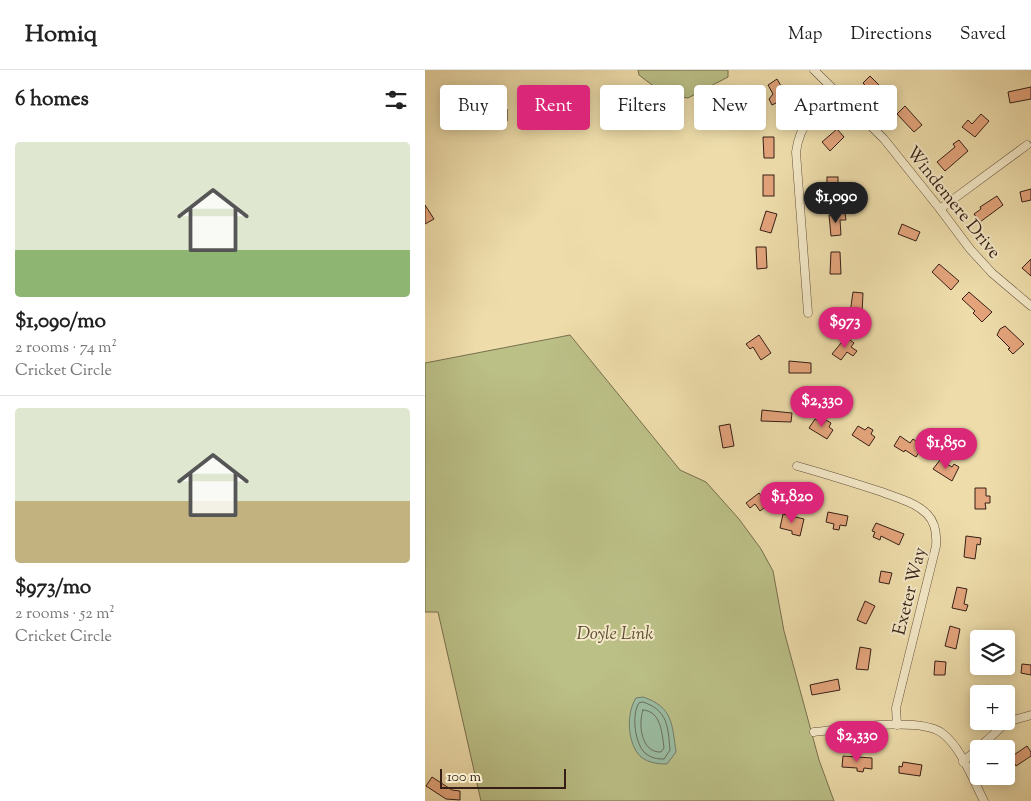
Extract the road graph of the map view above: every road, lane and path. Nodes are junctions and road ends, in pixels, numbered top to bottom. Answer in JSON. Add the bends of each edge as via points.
{"nodes":[{"id":1,"x":814,"y":70,"type":"edge"},
{"id":2,"x":830,"y":85,"type":"edge"},
{"id":3,"x":803,"y":130,"type":"edge"},
{"id":4,"x":875,"y":130,"type":"edge"},
{"id":5,"x":1027,"y":145,"type":"dead end"},
{"id":6,"x":940,"y":209,"type":"junction"},
{"id":7,"x":1031,"y":306,"type":"edge"},
{"id":8,"x":808,"y":314,"type":"dead end"},
{"id":9,"x":797,"y":466,"type":"dead end"},
{"id":10,"x":1031,"y":715,"type":"edge"},
{"id":11,"x":897,"y":725,"type":"junction"},
{"id":12,"x":814,"y":732,"type":"dead end"},
{"id":13,"x":963,"y":762,"type":"junction"},
{"id":14,"x":984,"y":801,"type":"edge"}],
"edges":[{"from":1,"to":2,"type":"street","name":"Windemere Drive"},
{"from":3,"to":8,"type":"street","via":[[796,152]]},
{"from":4,"to":6,"type":"street","name":"Windemere Drive"},
{"from":5,"to":6,"type":"street"},
{"from":6,"to":7,"type":"street","name":"Windemere Drive","via":[[992,273]]},
{"from":9,"to":11,"type":"street","name":"Exeter Way","via":[[908,502],[926,513],[934,525],[936,546],[896,708]]},
{"from":10,"to":13,"type":"street","via":[[1007,722]]},
{"from":11,"to":12,"type":"street"},
{"from":11,"to":13,"type":"street","via":[[920,725],[937,730],[953,744]]},
{"from":13,"to":14,"type":"street"}]}
